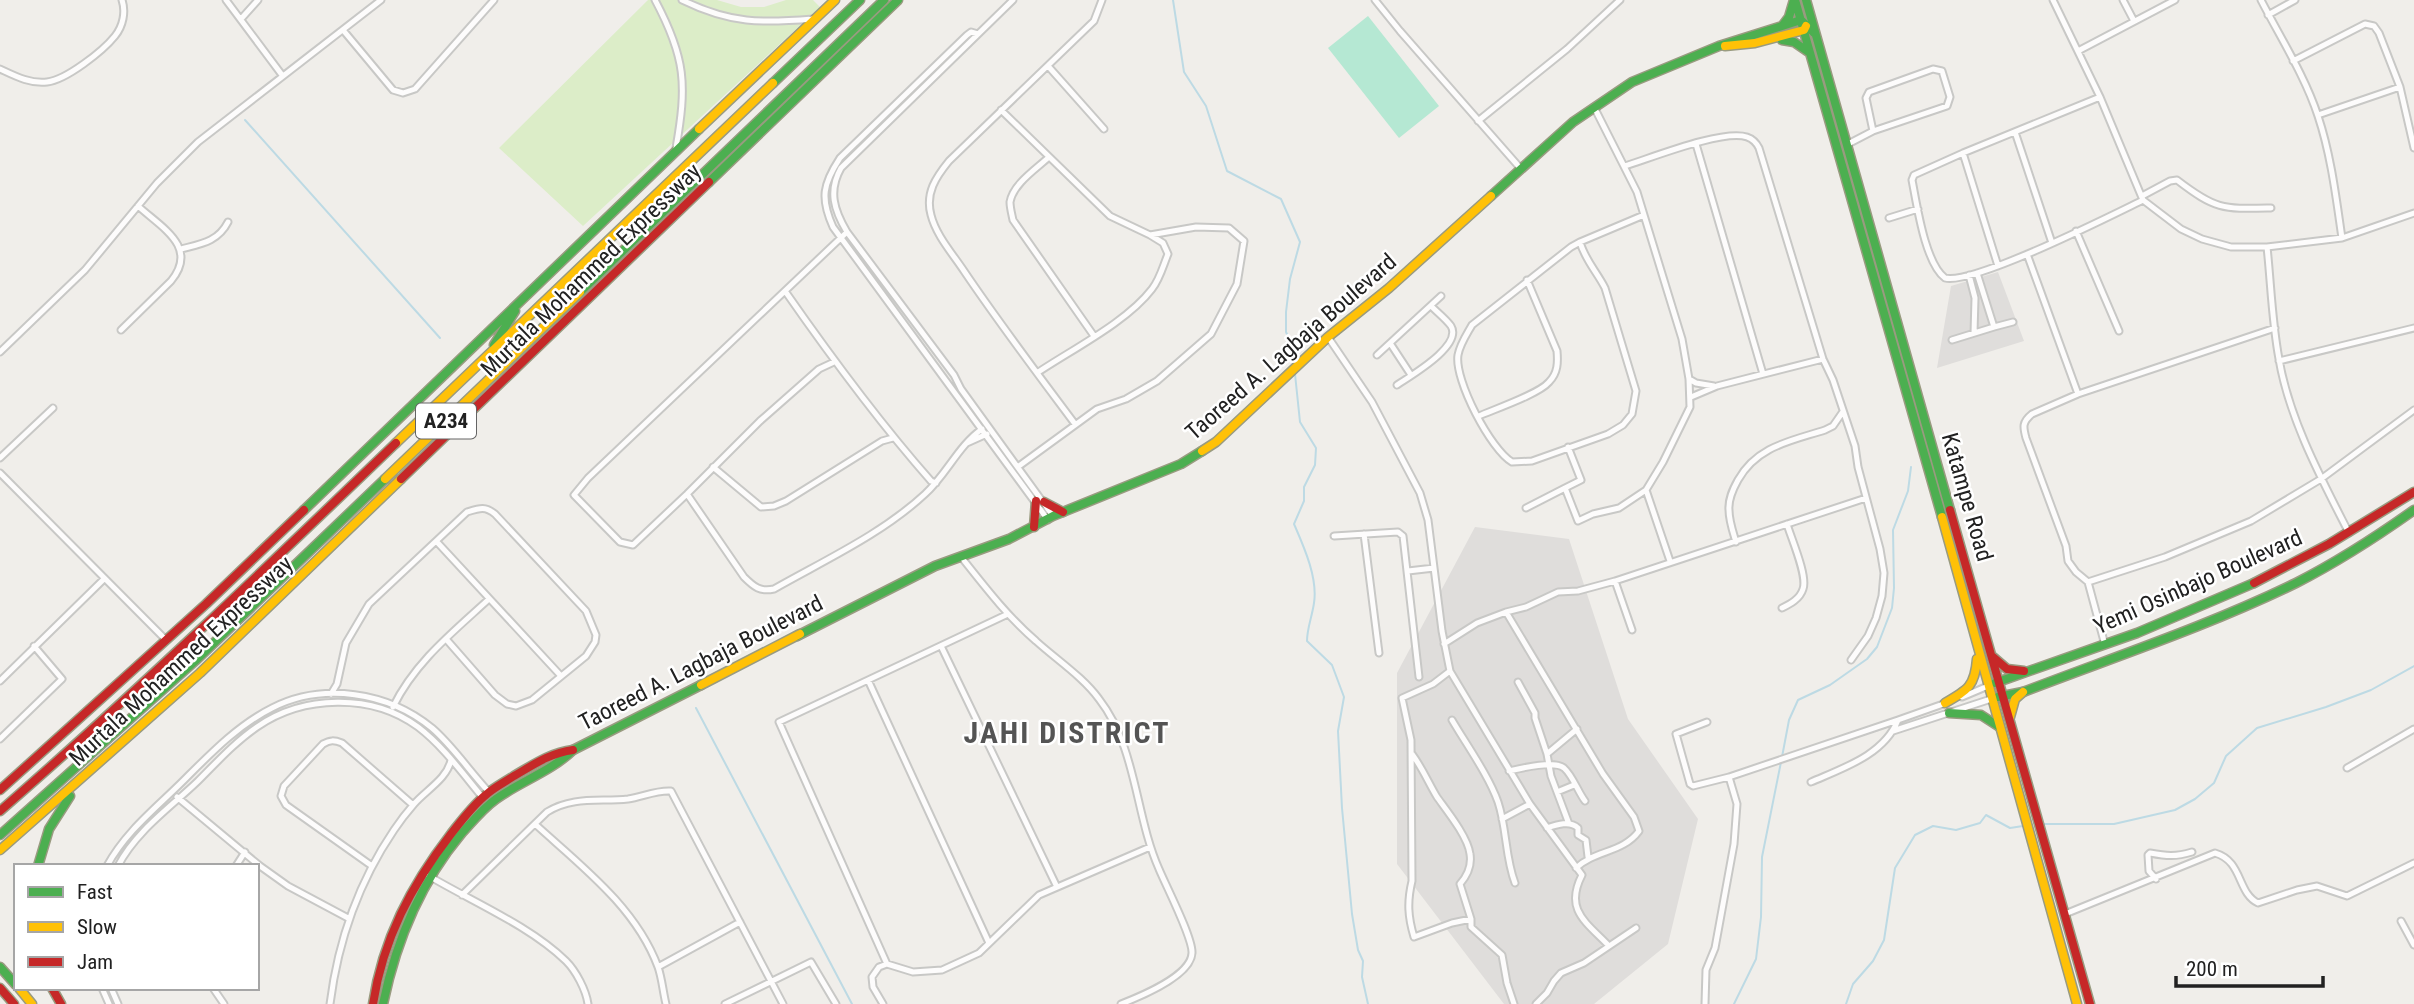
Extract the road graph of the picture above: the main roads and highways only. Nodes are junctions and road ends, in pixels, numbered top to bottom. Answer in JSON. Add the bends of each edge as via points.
{"nodes":[{"id":1,"x":835,"y":0,"type":"edge"},
{"id":2,"x":860,"y":0,"type":"edge"},
{"id":3,"x":884,"y":0,"type":"edge"},
{"id":4,"x":898,"y":0,"type":"edge"},
{"id":5,"x":1794,"y":0,"type":"edge"},
{"id":6,"x":1806,"y":0,"type":"edge"},
{"id":7,"x":1810,"y":14,"type":"junction"},
{"id":8,"x":1783,"y":25,"type":"junction"},
{"id":9,"x":1804,"y":25,"type":"junction"},
{"id":10,"x":1815,"y":33,"type":"junction"},
{"id":11,"x":1772,"y":40,"type":"junction"},
{"id":12,"x":1719,"y":46,"type":"junction"},
{"id":13,"x":1810,"y":54,"type":"junction"},
{"id":14,"x":524,"y":297,"type":"junction"},
{"id":15,"x":546,"y":326,"type":"junction"},
{"id":16,"x":486,"y":358,"type":"junction"},
{"id":17,"x":508,"y":377,"type":"junction"},
{"id":18,"x":2414,"y":492,"type":"edge"},
{"id":19,"x":2414,"y":510,"type":"edge"},
{"id":20,"x":1063,"y":512,"type":"junction"},
{"id":21,"x":1034,"y":527,"type":"junction"},
{"id":22,"x":2189,"y":612,"type":"junction"},
{"id":23,"x":821,"y":623,"type":"junction"},
{"id":24,"x":2194,"y":626,"type":"junction"},
{"id":25,"x":796,"y":636,"type":"dead end"},
{"id":26,"x":1978,"y":649,"type":"junction"},
{"id":27,"x":1990,"y":654,"type":"junction"},
{"id":28,"x":2038,"y":669,"type":"junction"},
{"id":29,"x":1998,"y":682,"type":"junction"},
{"id":30,"x":1988,"y":686,"type":"junction"},
{"id":31,"x":2023,"y":691,"type":"junction"},
{"id":32,"x":2003,"y":696,"type":"junction"},
{"id":33,"x":1991,"y":699,"type":"junction"},
{"id":34,"x":1945,"y":704,"type":"road end"},
{"id":35,"x":1949,"y":713,"type":"road end"},
{"id":36,"x":2010,"y":720,"type":"junction"},
{"id":37,"x":2000,"y":729,"type":"junction"},
{"id":38,"x":53,"y":744,"type":"junction"},
{"id":39,"x":120,"y":746,"type":"junction"},
{"id":40,"x":573,"y":750,"type":"junction"},
{"id":41,"x":0,"y":780,"type":"edge"},
{"id":42,"x":0,"y":790,"type":"edge"},
{"id":43,"x":0,"y":811,"type":"edge"},
{"id":44,"x":0,"y":835,"type":"edge"},
{"id":45,"x":0,"y":850,"type":"edge"},
{"id":46,"x":39,"y":864,"type":"edge"},
{"id":47,"x":426,"y":874,"type":"junction"},
{"id":48,"x":0,"y":967,"type":"edge"},
{"id":49,"x":14,"y":983,"type":"edge"},
{"id":50,"x":0,"y":988,"type":"edge"},
{"id":51,"x":20,"y":990,"type":"edge"},
{"id":52,"x":14,"y":1004,"type":"edge"},
{"id":53,"x":32,"y":1004,"type":"edge"},
{"id":54,"x":373,"y":1004,"type":"edge"},
{"id":55,"x":383,"y":1004,"type":"edge"},
{"id":56,"x":2077,"y":1004,"type":"edge"},
{"id":57,"x":2090,"y":1004,"type":"edge"}],
"edges":[{"from":1,"to":14,"type":"main road","name":"Murtala Mohammed Expressway"},
{"from":2,"to":16,"type":"main road","name":"Murtala Mohammed Expressway","number":"A234"},
{"from":3,"to":15,"type":"main road","name":"Murtala Mohammed Expressway","number":"A234"},
{"from":4,"to":17,"type":"main road","name":"Murtala Mohammed Expressway"},
{"from":5,"to":8,"type":"main road"},
{"from":5,"to":9,"type":"main road","name":"Katampe Road"},
{"from":6,"to":7,"type":"main road","name":"Katampe Road"},
{"from":7,"to":9,"type":"main road"},
{"from":7,"to":10,"type":"main road","name":"Katampe Road"},
{"from":8,"to":9,"type":"main road","name":"Taoreed A. Lagbaja Boulevard"},
{"from":8,"to":12,"type":"main road","name":"Taoreed A. Lagbaja Boulevard"},
{"from":9,"to":10,"type":"main road"},
{"from":9,"to":11,"type":"main road","name":"Taoreed A. Lagbaja Boulevard"},
{"from":9,"to":13,"type":"main road","name":"Katampe Road"},
{"from":10,"to":27,"type":"main road","name":"Katampe Road"},
{"from":11,"to":12,"type":"main road","name":"Taoreed A. Lagbaja Boulevard"},
{"from":11,"to":13,"type":"main road","via":[[1791,39]]},
{"from":12,"to":20,"type":"main road","name":"Taoreed A. Lagbaja Boulevard","via":[[1632,82],[1573,122],[1216,442],[1181,464]]},
{"from":13,"to":26,"type":"main road","name":"Katampe Road"},
{"from":14,"to":16,"type":"main road"},
{"from":14,"to":38,"type":"main road","name":"Murtala Mohammed Expressway"},
{"from":15,"to":17,"type":"main road"},
{"from":15,"to":44,"type":"main road","name":"Murtala Mohammed Expressway","number":"A234","via":[[160,693]]},
{"from":16,"to":43,"type":"main road","name":"Murtala Mohammed Expressway","number":"A234","via":[[142,686]]},
{"from":17,"to":39,"type":"main road","name":"Murtala Mohammed Expressway"},
{"from":18,"to":22,"type":"main road","name":"Yemi Osinbajo Boulevard","via":[[2276,573]]},
{"from":19,"to":24,"type":"main road","name":"Yemi Osinbajo Boulevard","via":[[2308,576]]},
{"from":20,"to":21,"type":"main road","name":"Taoreed A. Lagbaja Boulevard"},
{"from":20,"to":21,"type":"main road","via":[[1040,502]]},
{"from":21,"to":23,"type":"main road","name":"Taoreed A. Lagbaja Boulevard","via":[[935,566]]},
{"from":22,"to":24,"type":"main road"},
{"from":22,"to":28,"type":"main road","name":"Yemi Osinbajo Boulevard"},
{"from":23,"to":25,"type":"main road","name":"Taoreed A. Lagbaja Boulevard"},
{"from":23,"to":40,"type":"main road","name":"Taoreed A. Lagbaja Boulevard"},
{"from":24,"to":31,"type":"main road","name":"Yemi Osinbajo Boulevard"},
{"from":26,"to":30,"type":"main road","name":"Katampe Road"},
{"from":26,"to":34,"type":"main road","via":[[1972,686]]},
{"from":27,"to":28,"type":"main road","via":[[2007,669]]},
{"from":27,"to":29,"type":"main road","name":"Katampe Road"},
{"from":28,"to":29,"type":"main road","name":"Yemi Osinbajo Boulevard"},
{"from":29,"to":30,"type":"main road","name":"Yemi Osinbajo Boulevard"},
{"from":29,"to":32,"type":"main road","name":"Katampe Road"},
{"from":30,"to":33,"type":"main road","name":"Katampe Road"},
{"from":31,"to":32,"type":"main road","name":"Yemi Osinbajo Boulevard"},
{"from":31,"to":36,"type":"main road","via":[[2012,705]]},
{"from":32,"to":33,"type":"main road","name":"Yemi Osinbajo Boulevard"},
{"from":32,"to":36,"type":"main road","name":"Katampe Road"},
{"from":33,"to":37,"type":"main road","name":"Katampe Road"},
{"from":35,"to":37,"type":"main road","via":[[1981,715]]},
{"from":36,"to":57,"type":"main road","name":"Katampe Road"},
{"from":37,"to":56,"type":"main road","name":"Katampe Road"},
{"from":38,"to":41,"type":"main road"},
{"from":38,"to":42,"type":"main road","name":"Murtala Mohammed Expressway"},
{"from":39,"to":45,"type":"main road","name":"Murtala Mohammed Expressway"},
{"from":39,"to":46,"type":"main road","via":[[64,804]]},
{"from":40,"to":47,"type":"main road","name":"Taoreed A. Lagbaja Boulevard","via":[[492,802]]},
{"from":40,"to":47,"type":"main road","name":"Taoreed A. Lagbaja Boulevard","via":[[542,759],[486,795],[460,823]]},
{"from":47,"to":54,"type":"main road","name":"Taoreed A. Lagbaja Boulevard","via":[[404,901],[387,941]]},
{"from":47,"to":55,"type":"main road","name":"Taoreed A. Lagbaja Boulevard","via":[[393,958]]},
{"from":48,"to":49,"type":"main road"},
{"from":50,"to":52,"type":"main road"},
{"from":51,"to":53,"type":"main road"}]}
